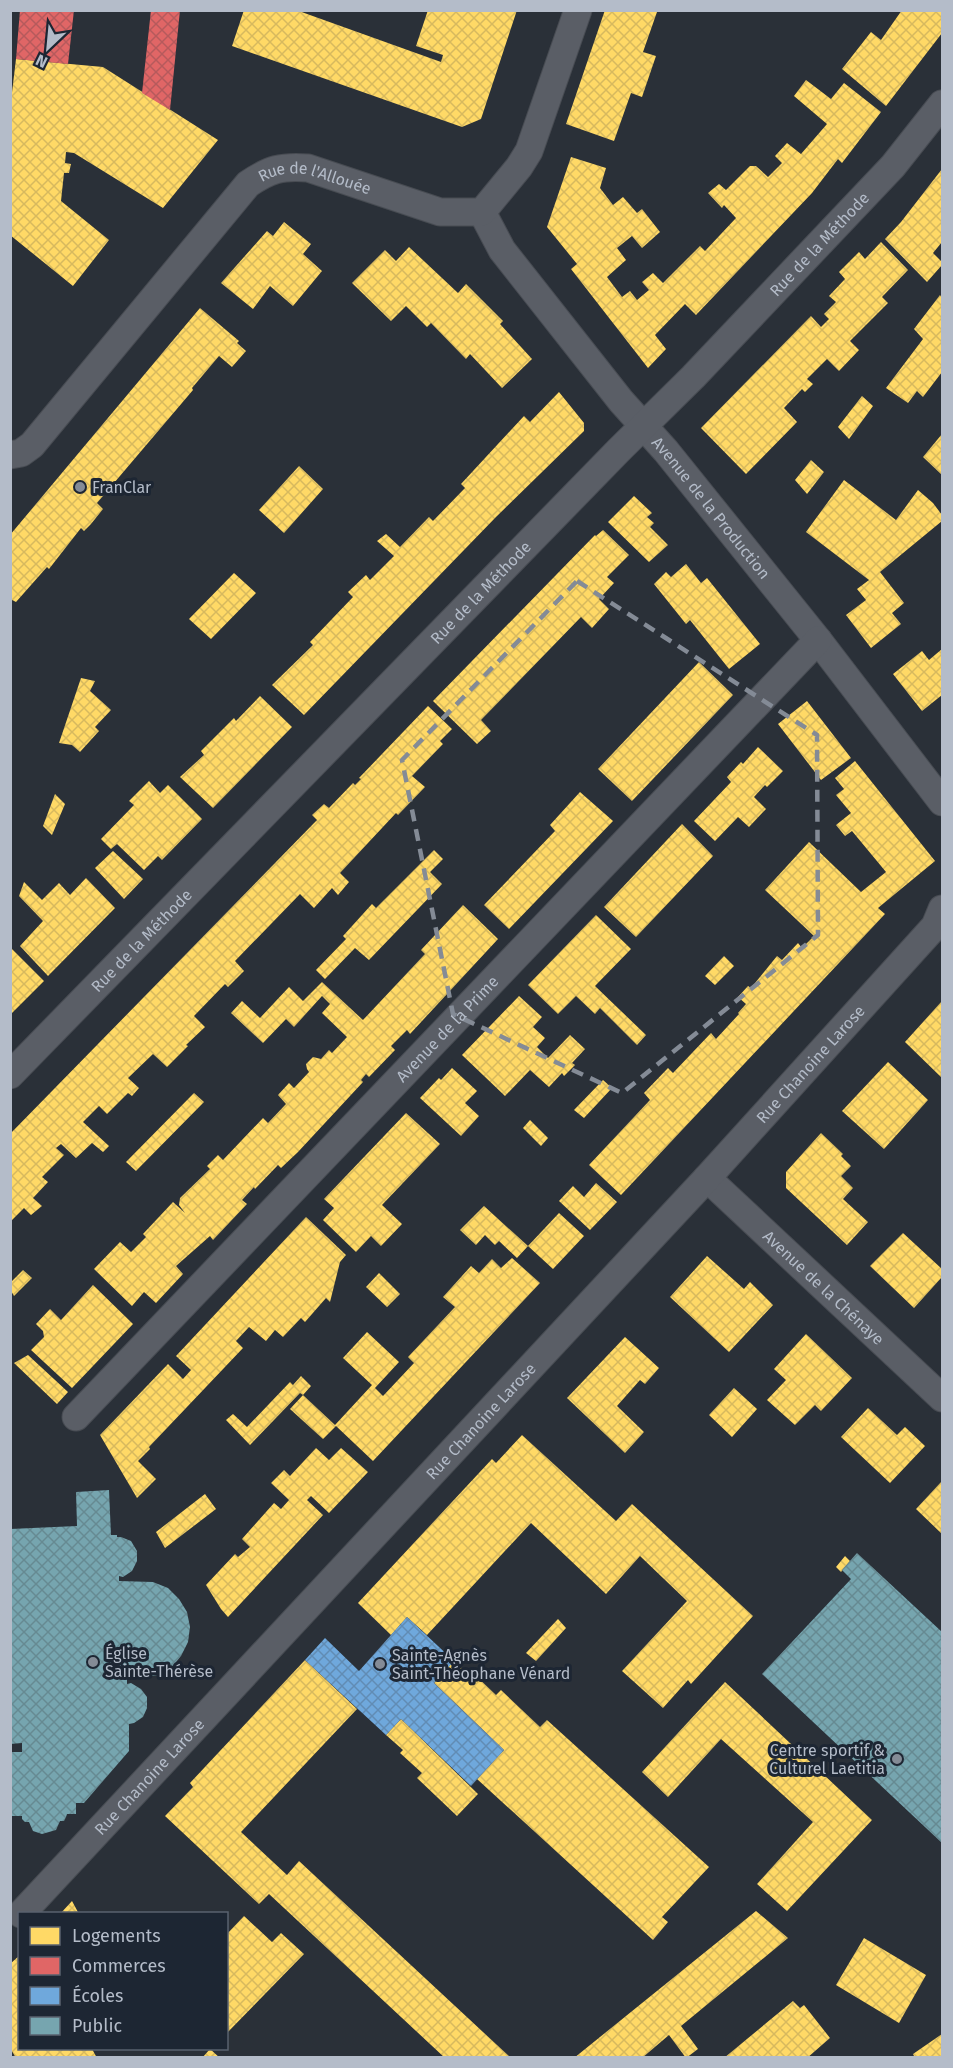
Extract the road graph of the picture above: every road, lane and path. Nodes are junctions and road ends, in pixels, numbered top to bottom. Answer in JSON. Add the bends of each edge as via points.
{"nodes":[{"id":1,"x":578,"y":10,"type":"edge"},
{"id":2,"x":942,"y":104,"type":"edge"},
{"id":3,"x":482,"y":212,"type":"junction"},
{"id":4,"x":644,"y":426,"type":"junction"},
{"id":5,"x":10,"y":455,"type":"edge"},
{"id":6,"x":818,"y":640,"type":"junction"},
{"id":7,"x":942,"y":802,"type":"edge"},
{"id":8,"x":940,"y":919,"type":"edge"},
{"id":9,"x":10,"y":1075,"type":"edge"},
{"id":10,"x":707,"y":1178,"type":"junction"},
{"id":11,"x":942,"y":1398,"type":"edge"},
{"id":12,"x":76,"y":1417,"type":"dead end"},
{"id":13,"x":22,"y":1912,"type":"edge"}],
"edges":[{"from":1,"to":3,"type":"street","via":[[529,151]]},
{"from":2,"to":4,"type":"street","name":"Rue de la Méthode","via":[[893,166]]},
{"from":3,"to":4,"type":"street","name":"Avenue de la Production","via":[[502,250]]},
{"from":3,"to":5,"type":"street","name":"Rue de l'Allouée","via":[[440,212],[308,168],[285,166],[265,172],[248,184],[32,445]]},
{"from":4,"to":6,"type":"street","name":"Avenue de la Production"},
{"from":4,"to":9,"type":"street","name":"Rue de la Méthode"},
{"from":6,"to":7,"type":"street","name":"Avenue de la Production"},
{"from":6,"to":12,"type":"street","name":"Avenue de la Prime"},
{"from":8,"to":10,"type":"street","name":"Rue Chanoine Larose"},
{"from":10,"to":11,"type":"street","name":"Avenue de la Chénaye"},
{"from":10,"to":13,"type":"street","name":"Rue Chanoine Larose"}]}
